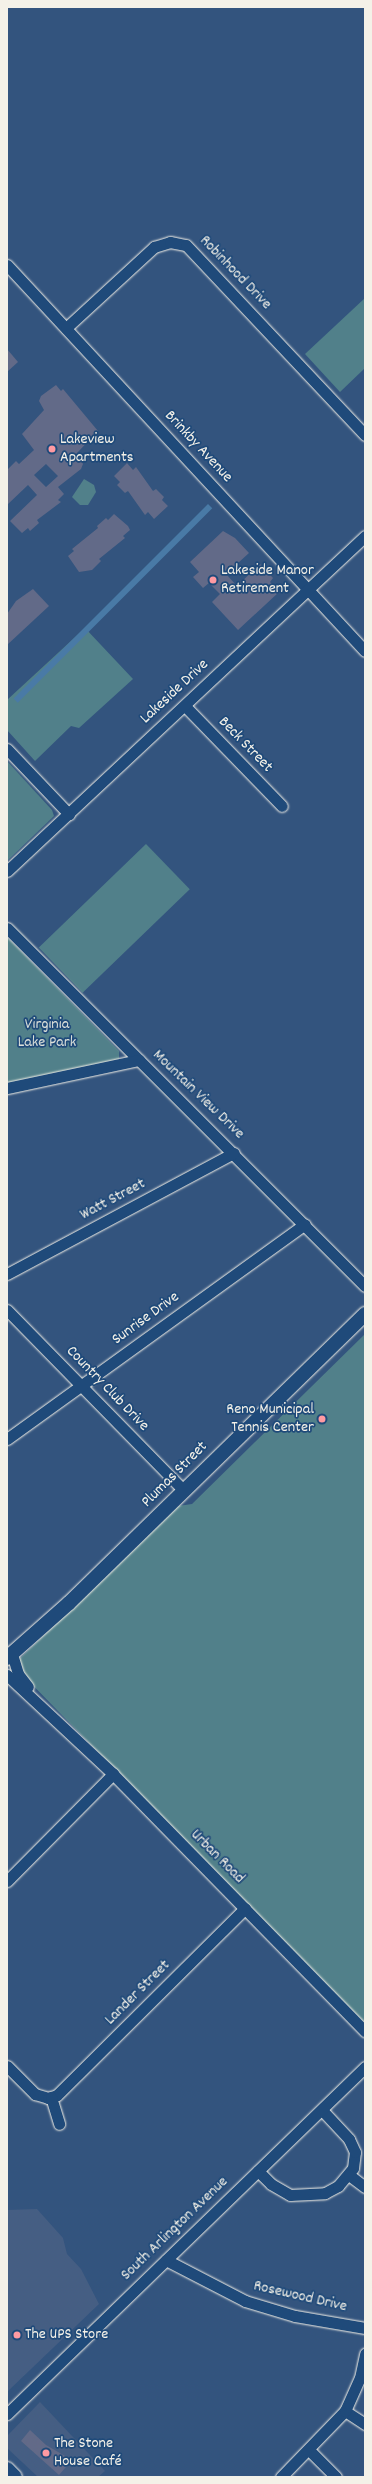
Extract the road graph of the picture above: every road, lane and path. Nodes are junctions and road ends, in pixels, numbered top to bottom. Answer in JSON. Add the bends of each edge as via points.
{"nodes":[{"id":1,"x":7,"y":265,"type":"edge"},
{"id":2,"x":66,"y":328,"type":"junction"},
{"id":3,"x":365,"y":435,"type":"edge"},
{"id":4,"x":365,"y":536,"type":"edge"},
{"id":5,"x":307,"y":590,"type":"junction"},
{"id":6,"x":365,"y":651,"type":"edge"},
{"id":7,"x":185,"y":706,"type":"junction"},
{"id":8,"x":7,"y":749,"type":"edge"},
{"id":9,"x":282,"y":806,"type":"dead end"},
{"id":10,"x":69,"y":814,"type":"junction"},
{"id":11,"x":7,"y":871,"type":"edge"},
{"id":12,"x":7,"y":928,"type":"edge"},
{"id":13,"x":139,"y":1060,"type":"junction"},
{"id":14,"x":7,"y":1088,"type":"edge"},
{"id":15,"x":234,"y":1153,"type":"junction"},
{"id":16,"x":305,"y":1224,"type":"junction"},
{"id":17,"x":7,"y":1274,"type":"edge"},
{"id":18,"x":365,"y":1286,"type":"edge"},
{"id":19,"x":7,"y":1310,"type":"edge"},
{"id":20,"x":365,"y":1314,"type":"edge"},
{"id":21,"x":82,"y":1385,"type":"junction"},
{"id":22,"x":7,"y":1439,"type":"edge"},
{"id":23,"x":184,"y":1491,"type":"junction"},
{"id":24,"x":9,"y":1656,"type":"edge"},
{"id":25,"x":7,"y":1675,"type":"edge"},
{"id":26,"x":44,"y":1708,"type":"junction"},
{"id":27,"x":113,"y":1774,"type":"junction"},
{"id":28,"x":7,"y":1881,"type":"edge"},
{"id":29,"x":245,"y":1908,"type":"junction"},
{"id":30,"x":365,"y":2031,"type":"edge"},
{"id":31,"x":7,"y":2066,"type":"edge"},
{"id":32,"x":365,"y":2067,"type":"edge"},
{"id":33,"x":51,"y":2098,"type":"junction"},
{"id":34,"x":322,"y":2110,"type":"junction"},
{"id":35,"x":59,"y":2124,"type":"dead end"},
{"id":36,"x":258,"y":2171,"type":"junction"},
{"id":37,"x":349,"y":2175,"type":"junction"},
{"id":38,"x":365,"y":2187,"type":"edge"},
{"id":39,"x":166,"y":2260,"type":"junction"},
{"id":40,"x":365,"y":2328,"type":"edge"},
{"id":41,"x":365,"y":2354,"type":"edge"},
{"id":42,"x":345,"y":2411,"type":"junction"},
{"id":43,"x":7,"y":2414,"type":"edge"},
{"id":44,"x":365,"y":2424,"type":"edge"},
{"id":45,"x":309,"y":2450,"type":"junction"},
{"id":46,"x":7,"y":2469,"type":"edge"},
{"id":47,"x":16,"y":2477,"type":"edge"},
{"id":48,"x":281,"y":2477,"type":"edge"},
{"id":49,"x":336,"y":2477,"type":"edge"}],
"edges":[{"from":1,"to":2,"type":"street","name":"Brinkby Avenue"},
{"from":2,"to":3,"type":"street","name":"Robinhood Drive","via":[[154,247],[170,242],[181,243],[199,256]]},
{"from":2,"to":5,"type":"street","name":"Brinkby Avenue"},
{"from":4,"to":5,"type":"street","name":"Lakeside Drive"},
{"from":5,"to":6,"type":"street","name":"Brinkby Avenue"},
{"from":5,"to":7,"type":"street","name":"Lakeside Drive"},
{"from":7,"to":9,"type":"street","name":"Beck Street"},
{"from":7,"to":10,"type":"street","name":"Lakeside Drive"},
{"from":8,"to":10,"type":"street"},
{"from":10,"to":11,"type":"street","name":"Lakeside Drive"},
{"from":12,"to":13,"type":"street","name":"Mountain View Drive"},
{"from":13,"to":14,"type":"street"},
{"from":13,"to":15,"type":"street","name":"Mountain View Drive"},
{"from":15,"to":16,"type":"street","name":"Mountain View Drive"},
{"from":15,"to":17,"type":"street","name":"Watt Street"},
{"from":16,"to":18,"type":"street","name":"Mountain View Drive"},
{"from":16,"to":21,"type":"street","name":"Sunrise Drive"},
{"from":19,"to":21,"type":"street","name":"Country Club Drive"},
{"from":20,"to":23,"type":"main road","name":"Plumas Street"},
{"from":21,"to":22,"type":"street","name":"Sunrise Drive"},
{"from":21,"to":23,"type":"street","name":"Country Club Drive"},
{"from":23,"to":24,"type":"main road","name":"Plumas Street"},
{"from":24,"to":26,"type":"street","name":"Urban Road","via":[[20,1678]]},
{"from":25,"to":26,"type":"street","name":"Urban Road"},
{"from":26,"to":27,"type":"street","name":"Urban Road"},
{"from":27,"to":28,"type":"street"},
{"from":27,"to":29,"type":"street","name":"Urban Road"},
{"from":29,"to":30,"type":"street","name":"Urban Road"},
{"from":29,"to":33,"type":"street","name":"Lander Street","via":[[62,2092]]},
{"from":31,"to":33,"type":"street","via":[[35,2094]]},
{"from":32,"to":34,"type":"street","name":"South Arlington Avenue"},
{"from":33,"to":35,"type":"street"},
{"from":34,"to":36,"type":"street","name":"South Arlington Avenue"},
{"from":34,"to":37,"type":"street","via":[[353,2145],[355,2160]]},
{"from":36,"to":37,"type":"street","via":[[278,2189],[298,2196],[332,2190]]},
{"from":36,"to":39,"type":"street","name":"South Arlington Avenue"},
{"from":37,"to":38,"type":"street"},
{"from":39,"to":40,"type":"street","name":"Rosewood Drive","via":[[245,2301],[295,2316]]},
{"from":39,"to":43,"type":"street","name":"South Arlington Avenue"},
{"from":41,"to":42,"type":"street","via":[[360,2378]]},
{"from":42,"to":44,"type":"street"},
{"from":42,"to":45,"type":"street"},
{"from":45,"to":48,"type":"street"},
{"from":45,"to":49,"type":"street"},
{"from":46,"to":47,"type":"main road"}]}
